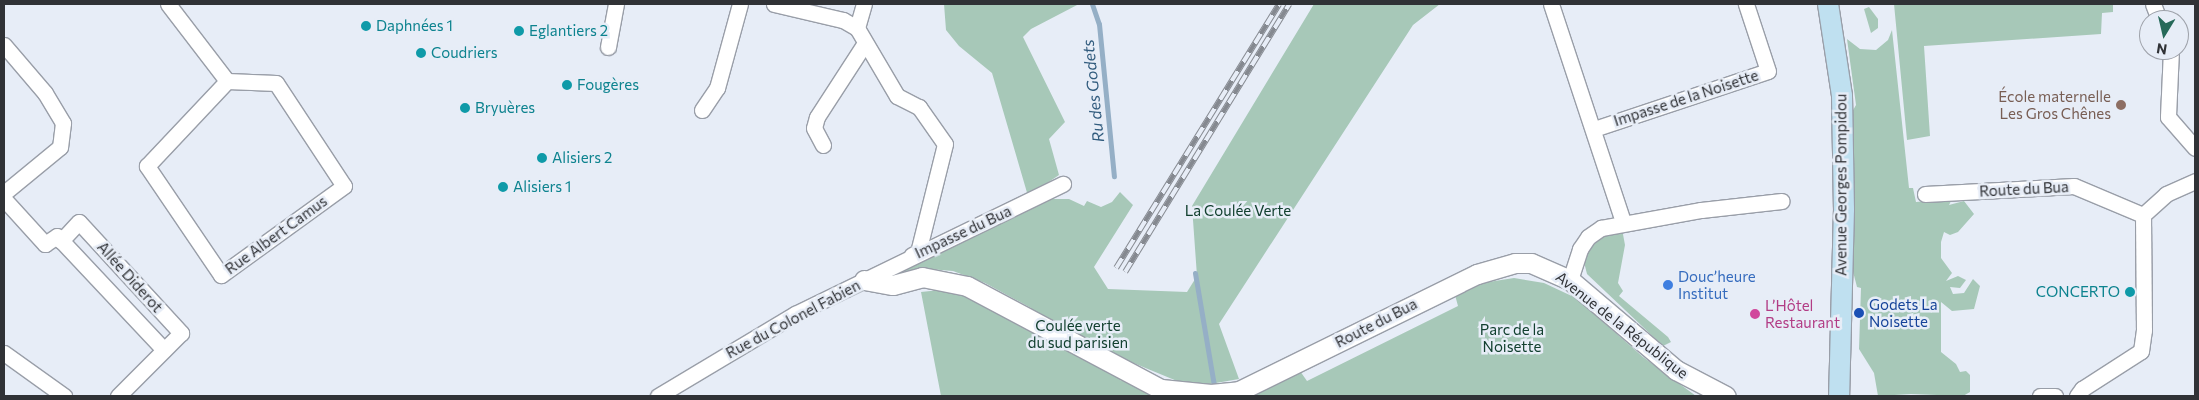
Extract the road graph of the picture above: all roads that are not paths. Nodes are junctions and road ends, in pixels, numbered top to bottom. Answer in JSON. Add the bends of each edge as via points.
{"nodes":[{"id":1,"x":168,"y":4,"type":"edge"},
{"id":2,"x":616,"y":4,"type":"edge"},
{"id":3,"x":740,"y":4,"type":"edge"},
{"id":4,"x":774,"y":4,"type":"edge"},
{"id":5,"x":864,"y":4,"type":"edge"},
{"id":6,"x":1552,"y":4,"type":"edge"},
{"id":7,"x":1746,"y":4,"type":"edge"},
{"id":8,"x":1828,"y":4,"type":"edge"},
{"id":9,"x":857,"y":28,"type":"junction"},
{"id":10,"x":865,"y":43,"type":"junction"},
{"id":11,"x":4,"y":45,"type":"edge"},
{"id":12,"x":608,"y":47,"type":"dead end"},
{"id":13,"x":2171,"y":60,"type":"edge"},
{"id":14,"x":227,"y":81,"type":"junction"},
{"id":15,"x":702,"y":110,"type":"dead end"},
{"id":16,"x":1594,"y":129,"type":"junction"},
{"id":17,"x":823,"y":145,"type":"dead end"},
{"id":18,"x":2195,"y":148,"type":"edge"},
{"id":19,"x":2195,"y":181,"type":"edge"},
{"id":20,"x":1063,"y":184,"type":"dead end"},
{"id":21,"x":4,"y":193,"type":"edge"},
{"id":22,"x":1925,"y":194,"type":"dead end"},
{"id":23,"x":4,"y":198,"type":"edge"},
{"id":24,"x":1781,"y":202,"type":"dead end"},
{"id":25,"x":2143,"y":215,"type":"junction"},
{"id":26,"x":1623,"y":222,"type":"junction"},
{"id":27,"x":62,"y":241,"type":"junction"},
{"id":28,"x":1515,"y":263,"type":"joint"},
{"id":29,"x":864,"y":280,"type":"junction"},
{"id":30,"x":1570,"y":280,"type":"junction"},
{"id":31,"x":164,"y":350,"type":"junction"},
{"id":32,"x":4,"y":353,"type":"edge"},
{"id":33,"x":1239,"y":391,"type":"joint"},
{"id":34,"x":64,"y":396,"type":"edge"},
{"id":35,"x":118,"y":396,"type":"edge"},
{"id":36,"x":658,"y":396,"type":"edge"},
{"id":37,"x":1726,"y":396,"type":"edge"},
{"id":38,"x":1839,"y":396,"type":"edge"},
{"id":39,"x":2040,"y":396,"type":"edge"},
{"id":40,"x":2055,"y":396,"type":"edge"},
{"id":41,"x":2077,"y":396,"type":"edge"}],
"edges":[{"from":1,"to":14,"type":"street"},
{"from":2,"to":12,"type":"street"},
{"from":3,"to":15,"type":"street","via":[[717,88]]},
{"from":4,"to":9,"type":"street","via":[[843,20]]},
{"from":5,"to":9,"type":"street"},
{"from":6,"to":16,"type":"street","name":"Impasse de la Noisette"},
{"from":7,"to":16,"type":"street","name":"Impasse de la Noisette","via":[[1768,71]]},
{"from":8,"to":38,"type":"main road","name":"Avenue Georges Pompidou","via":[[1842,96],[1844,210]]},
{"from":9,"to":10,"type":"street"},
{"from":10,"to":17,"type":"street","via":[[817,117],[814,128]]},
{"from":10,"to":29,"type":"street","via":[[897,96],[919,107],[945,144],[918,252]]},
{"from":11,"to":21,"type":"street","via":[[45,93],[64,123],[60,147]]},
{"from":13,"to":18,"type":"street","via":[[2168,117]]},
{"from":14,"to":14,"type":"street","name":"Rue Albert Camus","via":[[147,166],[221,275],[344,186],[276,83]]},
{"from":16,"to":26,"type":"street","name":"Impasse de la Noisette"},
{"from":19,"to":25,"type":"street","via":[[2166,194]]},
{"from":20,"to":29,"type":"street","name":"Impasse du Bua"},
{"from":22,"to":25,"type":"street","name":"Route du Bua","via":[[2074,186]]},
{"from":23,"to":27,"type":"street","via":[[45,244],[57,236]]},
{"from":24,"to":26,"type":"street"},
{"from":25,"to":41,"type":"street","via":[[2144,330],[2141,351],[2082,389]]},
{"from":26,"to":30,"type":"street","via":[[1601,228],[1588,237],[1580,249]]},
{"from":27,"to":31,"type":"street","name":"Allée Diderot"},
{"from":27,"to":31,"type":"street","name":"Allée Diderot","via":[[79,222],[181,333]]},
{"from":28,"to":30,"type":"street","name":"Avenue de la République","via":[[1548,268]]},
{"from":28,"to":33,"type":"street","name":"Route du Bua","via":[[1494,267],[1443,289]]},
{"from":29,"to":33,"type":"street","name":"Rue du Colonel Fabien","via":[[893,285],[922,277],[945,279],[1002,302],[1160,389],[1211,394]]},
{"from":29,"to":36,"type":"street","name":"Rue du Colonel Fabien","via":[[795,314]]},
{"from":30,"to":37,"type":"street","name":"Avenue de la République","via":[[1676,370]]},
{"from":31,"to":35,"type":"street","name":"Allée Diderot"},
{"from":32,"to":34,"type":"street"},
{"from":39,"to":40,"type":"street"}]}
